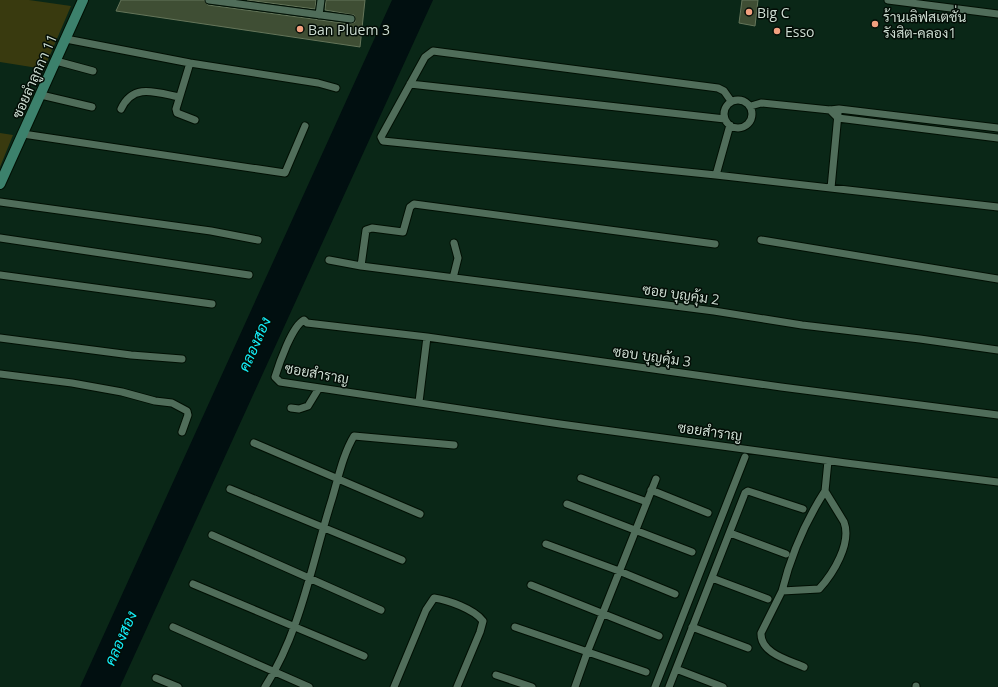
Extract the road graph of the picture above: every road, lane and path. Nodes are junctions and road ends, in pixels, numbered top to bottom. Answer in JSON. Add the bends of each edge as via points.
{"nodes":[{"id":1,"x":83,"y":0,"type":"edge"},
{"id":2,"x":209,"y":0,"type":"edge"},
{"id":3,"x":321,"y":0,"type":"edge"},
{"id":4,"x":888,"y":0,"type":"edge"},
{"id":5,"x":998,"y":14,"type":"edge"},
{"id":6,"x":319,"y":15,"type":"junction"},
{"id":7,"x":351,"y":19,"type":"dead end"},
{"id":8,"x":66,"y":39,"type":"junction"},
{"id":9,"x":56,"y":61,"type":"junction"},
{"id":10,"x":190,"y":63,"type":"junction"},
{"id":11,"x":93,"y":72,"type":"dead end"},
{"id":12,"x":410,"y":84,"type":"junction"},
{"id":13,"x":336,"y":88,"type":"dead end"},
{"id":14,"x":41,"y":95,"type":"junction"},
{"id":15,"x":179,"y":97,"type":"junction"},
{"id":16,"x":731,"y":101,"type":"junction"},
{"id":17,"x":751,"y":106,"type":"junction"},
{"id":18,"x":92,"y":107,"type":"dead end"},
{"id":19,"x":121,"y":109,"type":"dead end"},
{"id":20,"x":839,"y":109,"type":"junction"},
{"id":21,"x":830,"y":110,"type":"junction"},
{"id":22,"x":838,"y":118,"type":"junction"},
{"id":23,"x":725,"y":119,"type":"junction"},
{"id":24,"x":195,"y":120,"type":"dead end"},
{"id":25,"x":730,"y":125,"type":"junction"},
{"id":26,"x":305,"y":126,"type":"dead end"},
{"id":27,"x":998,"y":128,"type":"edge"},
{"id":28,"x":23,"y":134,"type":"junction"},
{"id":29,"x":998,"y":138,"type":"edge"},
{"id":30,"x":716,"y":174,"type":"junction"},
{"id":31,"x":0,"y":184,"type":"edge"},
{"id":32,"x":831,"y":188,"type":"junction"},
{"id":33,"x":0,"y":202,"type":"edge"},
{"id":34,"x":998,"y":207,"type":"edge"},
{"id":35,"x":0,"y":238,"type":"edge"},
{"id":36,"x":258,"y":240,"type":"dead end"},
{"id":37,"x":761,"y":240,"type":"dead end"},
{"id":38,"x":454,"y":243,"type":"dead end"},
{"id":39,"x":715,"y":244,"type":"dead end"},
{"id":40,"x":329,"y":260,"type":"dead end"},
{"id":41,"x":360,"y":266,"type":"junction"},
{"id":42,"x":0,"y":275,"type":"edge"},
{"id":43,"x":249,"y":275,"type":"dead end"},
{"id":44,"x":453,"y":278,"type":"junction"},
{"id":45,"x":998,"y":279,"type":"edge"},
{"id":46,"x":212,"y":304,"type":"dead end"},
{"id":47,"x":304,"y":320,"type":"joint"},
{"id":48,"x":427,"y":337,"type":"junction"},
{"id":49,"x":0,"y":338,"type":"edge"},
{"id":50,"x":998,"y":350,"type":"edge"},
{"id":51,"x":182,"y":359,"type":"dead end"},
{"id":52,"x":0,"y":374,"type":"edge"},
{"id":53,"x":319,"y":388,"type":"junction"},
{"id":54,"x":419,"y":402,"type":"junction"},
{"id":55,"x":291,"y":408,"type":"dead end"},
{"id":56,"x":998,"y":415,"type":"edge"},
{"id":57,"x":182,"y":432,"type":"dead end"},
{"id":58,"x":254,"y":443,"type":"dead end"},
{"id":59,"x":454,"y":445,"type":"dead end"},
{"id":60,"x":745,"y":457,"type":"dead end"},
{"id":61,"x":828,"y":461,"type":"junction"},
{"id":62,"x":581,"y":478,"type":"dead end"},
{"id":63,"x":656,"y":479,"type":"dead end"},
{"id":64,"x":338,"y":480,"type":"junction"},
{"id":65,"x":998,"y":482,"type":"edge"},
{"id":66,"x":230,"y":489,"type":"dead end"},
{"id":67,"x":651,"y":490,"type":"junction"},
{"id":68,"x":825,"y":491,"type":"junction"},
{"id":69,"x":647,"y":502,"type":"junction"},
{"id":70,"x":567,"y":504,"type":"dead end"},
{"id":71,"x":803,"y":509,"type":"dead end"},
{"id":72,"x":708,"y":513,"type":"dead end"},
{"id":73,"x":420,"y":514,"type":"dead end"},
{"id":74,"x":323,"y":528,"type":"junction"},
{"id":75,"x":635,"y":530,"type":"junction"},
{"id":76,"x":730,"y":533,"type":"junction"},
{"id":77,"x":212,"y":535,"type":"dead end"},
{"id":78,"x":546,"y":544,"type":"dead end"},
{"id":79,"x":692,"y":552,"type":"dead end"},
{"id":80,"x":786,"y":554,"type":"dead end"},
{"id":81,"x":402,"y":560,"type":"dead end"},
{"id":82,"x":619,"y":571,"type":"junction"},
{"id":83,"x":310,"y":577,"type":"junction"},
{"id":84,"x":712,"y":578,"type":"junction"},
{"id":85,"x":193,"y":584,"type":"dead end"},
{"id":86,"x":531,"y":585,"type":"dead end"},
{"id":87,"x":782,"y":591,"type":"junction"},
{"id":88,"x":675,"y":594,"type":"dead end"},
{"id":89,"x":768,"y":599,"type":"dead end"},
{"id":90,"x":381,"y":610,"type":"dead end"},
{"id":91,"x":603,"y":613,"type":"junction"},
{"id":92,"x":173,"y":627,"type":"dead end"},
{"id":93,"x":293,"y":627,"type":"junction"},
{"id":94,"x":516,"y":627,"type":"dead end"},
{"id":95,"x":692,"y":627,"type":"junction"},
{"id":96,"x":659,"y":636,"type":"dead end"},
{"id":97,"x":748,"y":648,"type":"dead end"},
{"id":98,"x":587,"y":653,"type":"junction"},
{"id":99,"x":364,"y":656,"type":"dead end"},
{"id":100,"x":804,"y":667,"type":"dead end"},
{"id":101,"x":676,"y":670,"type":"junction"},
{"id":102,"x":646,"y":672,"type":"dead end"},
{"id":103,"x":274,"y":673,"type":"junction"},
{"id":104,"x":496,"y":675,"type":"dead end"},
{"id":105,"x":156,"y":678,"type":"dead end"},
{"id":106,"x":178,"y":687,"type":"edge"},
{"id":107,"x":265,"y":687,"type":"edge"},
{"id":108,"x":309,"y":687,"type":"edge"},
{"id":109,"x":394,"y":687,"type":"edge"},
{"id":110,"x":458,"y":687,"type":"edge"},
{"id":111,"x":532,"y":687,"type":"edge"},
{"id":112,"x":575,"y":687,"type":"edge"},
{"id":113,"x":655,"y":687,"type":"edge"},
{"id":114,"x":669,"y":687,"type":"edge"},
{"id":115,"x":723,"y":687,"type":"edge"}],
"edges":[{"from":1,"to":8,"type":"street","name":"ซอยลำลูกกา 11"},
{"from":2,"to":6,"type":"street"},
{"from":3,"to":6,"type":"street"},
{"from":4,"to":5,"type":"street"},
{"from":6,"to":7,"type":"street"},
{"from":8,"to":9,"type":"street","name":"ซอยลำลูกกา 11"},
{"from":8,"to":10,"type":"street"},
{"from":9,"to":11,"type":"street"},
{"from":9,"to":14,"type":"street","name":"ซอยลำลูกกา 11"},
{"from":10,"to":13,"type":"street"},
{"from":10,"to":15,"type":"street"},
{"from":12,"to":16,"type":"street","via":[[425,57],[433,51],[718,88],[724,91]]},
{"from":12,"to":23,"type":"street"},
{"from":12,"to":30,"type":"street","via":[[381,134],[383,141]]},
{"from":14,"to":18,"type":"street"},
{"from":14,"to":28,"type":"street","name":"ซอยลำลูกกา 11"},
{"from":15,"to":19,"type":"street","via":[[141,91],[126,98]]},
{"from":15,"to":24,"type":"street","via":[[177,113]]},
{"from":16,"to":17,"type":"street","via":[[743,100]]},
{"from":16,"to":23,"type":"street","via":[[724,111]]},
{"from":17,"to":21,"type":"street","via":[[761,103]]},
{"from":17,"to":25,"type":"street","via":[[753,114],[749,123],[739,128]]},
{"from":20,"to":21,"type":"street"},
{"from":20,"to":22,"type":"street"},
{"from":20,"to":27,"type":"street"},
{"from":21,"to":22,"type":"street"},
{"from":22,"to":29,"type":"street"},
{"from":22,"to":32,"type":"street"},
{"from":23,"to":25,"type":"street"},
{"from":25,"to":30,"type":"street"},
{"from":26,"to":28,"type":"street","via":[[285,173]]},
{"from":28,"to":31,"type":"street","name":"ซอยลำลูกกา 11"},
{"from":30,"to":32,"type":"street"},
{"from":32,"to":34,"type":"street"},
{"from":33,"to":36,"type":"street"},
{"from":35,"to":43,"type":"street"},
{"from":37,"to":45,"type":"street"},
{"from":38,"to":44,"type":"street","via":[[458,258]]},
{"from":39,"to":41,"type":"street","via":[[414,204],[410,207],[403,232],[372,228],[366,230]]},
{"from":40,"to":41,"type":"street","name":"ซอย บุญคุ้ม 2"},
{"from":41,"to":44,"type":"street","name":"ซอย บุญคุ้ม 2"},
{"from":42,"to":46,"type":"street"},
{"from":44,"to":50,"type":"street","name":"ซอย บุญคุ้ม 2"},
{"from":47,"to":48,"type":"street","name":"ซอบ บุญคุ้ม 3","via":[[307,323]]},
{"from":47,"to":53,"type":"street","name":"ซอยสำราญ","via":[[300,322],[287,347],[275,377],[280,382]]},
{"from":48,"to":54,"type":"street"},
{"from":48,"to":56,"type":"street","name":"ซอบ บุญคุ้ม 3"},
{"from":49,"to":51,"type":"street"},
{"from":52,"to":57,"type":"street","via":[[72,383],[172,403],[187,411]]},
{"from":53,"to":54,"type":"street","name":"ซอยสำราญ"},
{"from":53,"to":55,"type":"street","via":[[308,406]]},
{"from":54,"to":61,"type":"street","name":"ซอยสำราญ"},
{"from":58,"to":64,"type":"street"},
{"from":59,"to":64,"type":"street","via":[[357,435],[353,438]]},
{"from":60,"to":113,"type":"street"},
{"from":61,"to":65,"type":"street","name":"ซอยสำราญ"},
{"from":61,"to":68,"type":"street"},
{"from":62,"to":69,"type":"street"},
{"from":63,"to":67,"type":"street"},
{"from":64,"to":73,"type":"street"},
{"from":64,"to":74,"type":"street"},
{"from":66,"to":74,"type":"street"},
{"from":67,"to":69,"type":"street"},
{"from":67,"to":72,"type":"street"},
{"from":68,"to":87,"type":"street","via":[[792,553]]},
{"from":68,"to":87,"type":"street","via":[[846,527],[845,545],[840,557],[819,589]]},
{"from":69,"to":75,"type":"street"},
{"from":70,"to":75,"type":"street"},
{"from":71,"to":76,"type":"street","via":[[746,491]]},
{"from":74,"to":81,"type":"street"},
{"from":74,"to":83,"type":"street"},
{"from":75,"to":79,"type":"street"},
{"from":75,"to":82,"type":"street"},
{"from":76,"to":80,"type":"street"},
{"from":76,"to":84,"type":"street"},
{"from":77,"to":83,"type":"street"},
{"from":78,"to":82,"type":"street"},
{"from":82,"to":88,"type":"street"},
{"from":82,"to":91,"type":"street"},
{"from":83,"to":90,"type":"street"},
{"from":83,"to":93,"type":"street"},
{"from":84,"to":89,"type":"street"},
{"from":84,"to":95,"type":"street"},
{"from":85,"to":93,"type":"street"},
{"from":86,"to":91,"type":"street"},
{"from":87,"to":100,"type":"street","via":[[761,633],[761,640],[766,649]]},
{"from":91,"to":96,"type":"street"},
{"from":91,"to":98,"type":"street"},
{"from":92,"to":103,"type":"street"},
{"from":93,"to":99,"type":"street"},
{"from":93,"to":103,"type":"street"},
{"from":94,"to":98,"type":"street"},
{"from":95,"to":97,"type":"street"},
{"from":95,"to":101,"type":"street"},
{"from":98,"to":102,"type":"street"},
{"from":98,"to":112,"type":"street"},
{"from":101,"to":114,"type":"street"},
{"from":101,"to":115,"type":"street"},
{"from":103,"to":107,"type":"street"},
{"from":103,"to":108,"type":"street"},
{"from":104,"to":111,"type":"street"},
{"from":105,"to":106,"type":"street"},
{"from":109,"to":110,"type":"street","via":[[426,610],[434,598],[454,603],[476,614],[483,621]]}]}
